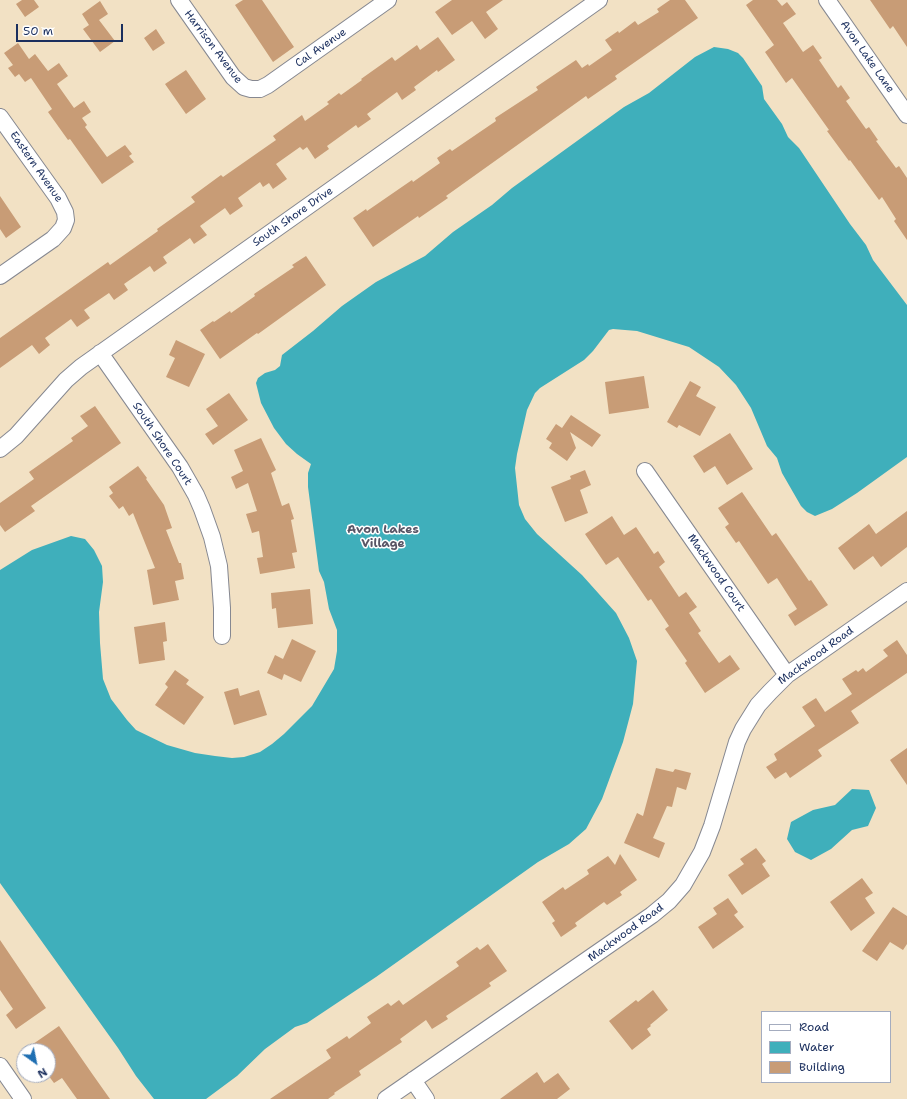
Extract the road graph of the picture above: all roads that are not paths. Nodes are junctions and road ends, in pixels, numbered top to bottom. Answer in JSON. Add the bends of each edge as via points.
{"nodes":[{"id":1,"x":178,"y":0,"type":"edge"},
{"id":2,"x":388,"y":0,"type":"edge"},
{"id":3,"x":600,"y":0,"type":"edge"},
{"id":4,"x":827,"y":0,"type":"edge"},
{"id":5,"x":251,"y":89,"type":"joint"},
{"id":6,"x":907,"y":115,"type":"edge"},
{"id":7,"x":0,"y":117,"type":"edge"},
{"id":8,"x":0,"y":276,"type":"edge"},
{"id":9,"x":100,"y":353,"type":"junction"},
{"id":10,"x":0,"y":449,"type":"edge"},
{"id":11,"x":645,"y":471,"type":"dead end"},
{"id":12,"x":907,"y":591,"type":"edge"},
{"id":13,"x":222,"y":636,"type":"dead end"},
{"id":14,"x":787,"y":675,"type":"junction"},
{"id":15,"x":0,"y":1066,"type":"edge"},
{"id":16,"x":413,"y":1080,"type":"junction"},
{"id":17,"x":23,"y":1099,"type":"edge"},
{"id":18,"x":386,"y":1099,"type":"edge"},
{"id":19,"x":426,"y":1099,"type":"edge"}],
"edges":[{"from":1,"to":5,"type":"street","name":"Harrison Avenue","via":[[234,77],[244,87]]},
{"from":2,"to":5,"type":"street","name":"Cal Avenue","via":[[268,85],[260,89]]},
{"from":3,"to":9,"type":"street","name":"South Shore Drive"},
{"from":4,"to":6,"type":"street","name":"Avon Lake Lane"},
{"from":7,"to":8,"type":"street","name":"Eastern Avenue","via":[[58,198],[66,220],[63,228],[53,239]]},
{"from":9,"to":10,"type":"street","name":"South Shore Drive","via":[[66,380],[16,436]]},
{"from":9,"to":13,"type":"street","name":"South Shore Court","via":[[196,494],[212,537],[219,566]]},
{"from":11,"to":14,"type":"street","name":"Mackwood Court"},
{"from":12,"to":14,"type":"street","name":"Mackwood Road"},
{"from":14,"to":16,"type":"street","name":"Mackwood Road","via":[[762,701],[743,729],[702,852],[683,885],[669,902]]},
{"from":15,"to":17,"type":"street"},
{"from":16,"to":18,"type":"street","name":"Mackwood Road"},
{"from":16,"to":19,"type":"street"}]}
